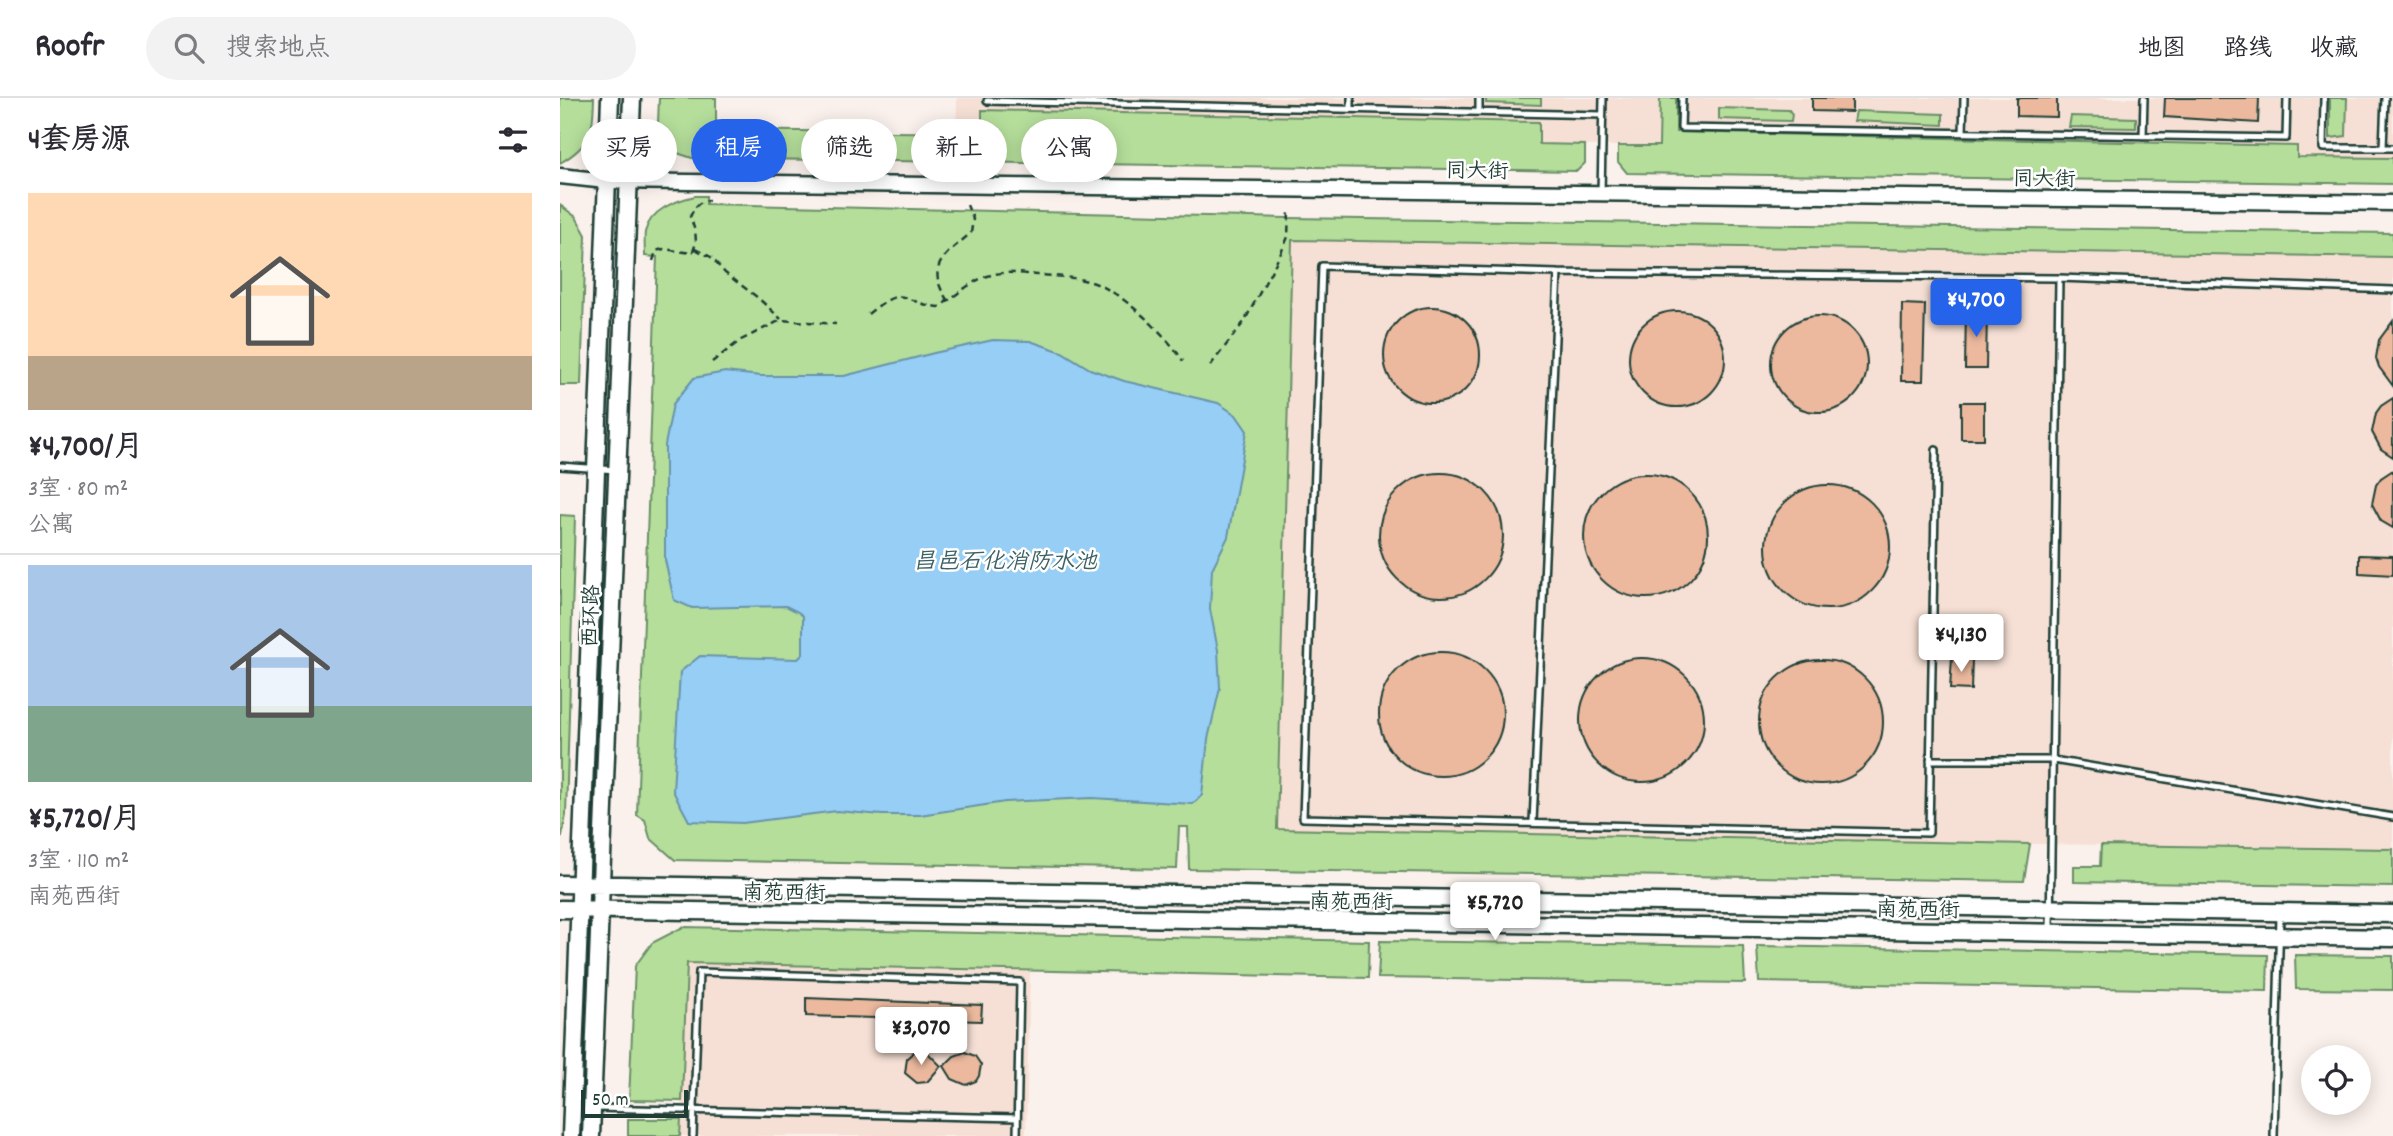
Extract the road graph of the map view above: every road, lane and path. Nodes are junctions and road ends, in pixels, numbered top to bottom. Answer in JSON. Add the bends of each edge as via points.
{"nodes":[{"id":1,"x":610,"y":98,"type":"edge"},
{"id":2,"x":632,"y":98,"type":"edge"},
{"id":3,"x":1351,"y":98,"type":"edge"},
{"id":4,"x":1479,"y":98,"type":"edge"},
{"id":5,"x":1603,"y":98,"type":"edge"},
{"id":6,"x":1682,"y":98,"type":"edge"},
{"id":7,"x":1964,"y":98,"type":"edge"},
{"id":8,"x":2144,"y":98,"type":"edge"},
{"id":9,"x":2287,"y":98,"type":"edge"},
{"id":10,"x":2324,"y":98,"type":"edge"},
{"id":11,"x":2385,"y":98,"type":"edge"},
{"id":12,"x":987,"y":102,"type":"dead end"},
{"id":13,"x":1351,"y":109,"type":"junction"},
{"id":14,"x":1479,"y":112,"type":"junction"},
{"id":15,"x":1602,"y":115,"type":"junction"},
{"id":16,"x":609,"y":119,"type":"edge"},
{"id":17,"x":631,"y":119,"type":"edge"},
{"id":18,"x":1963,"y":133,"type":"junction"},
{"id":19,"x":2143,"y":136,"type":"junction"},
{"id":20,"x":2382,"y":148,"type":"junction"},
{"id":21,"x":2393,"y":148,"type":"edge"},
{"id":22,"x":560,"y":176,"type":"edge"},
{"id":23,"x":581,"y":178,"type":"edge"},
{"id":24,"x":606,"y":182,"type":"edge"},
{"id":25,"x":629,"y":182,"type":"edge"},
{"id":26,"x":677,"y":182,"type":"edge"},
{"id":27,"x":1601,"y":193,"type":"junction"},
{"id":28,"x":709,"y":200,"type":"dead end"},
{"id":29,"x":2393,"y":203,"type":"edge"},
{"id":30,"x":967,"y":205,"type":"dead end"},
{"id":31,"x":1289,"y":210,"type":"dead end"},
{"id":32,"x":695,"y":249,"type":"junction"},
{"id":33,"x":653,"y":261,"type":"dead end"},
{"id":34,"x":1558,"y":273,"type":"junction"},
{"id":35,"x":2059,"y":278,"type":"junction"},
{"id":36,"x":2393,"y":289,"type":"edge"},
{"id":37,"x":948,"y":301,"type":"junction"},
{"id":38,"x":868,"y":314,"type":"dead end"},
{"id":39,"x":781,"y":320,"type":"junction"},
{"id":40,"x":836,"y":324,"type":"dead end"},
{"id":41,"x":1183,"y":361,"type":"dead end"},
{"id":42,"x":712,"y":362,"type":"dead end"},
{"id":43,"x":1210,"y":366,"type":"dead end"},
{"id":44,"x":1936,"y":450,"type":"dead end"},
{"id":45,"x":560,"y":466,"type":"edge"},
{"id":46,"x":596,"y":467,"type":"junction"},
{"id":47,"x":617,"y":470,"type":"junction"},
{"id":48,"x":1930,"y":760,"type":"junction"},
{"id":49,"x":2053,"y":760,"type":"junction"},
{"id":50,"x":2393,"y":817,"type":"edge"},
{"id":51,"x":1533,"y":822,"type":"junction"},
{"id":52,"x":560,"y":884,"type":"edge"},
{"id":53,"x":581,"y":885,"type":"junction"},
{"id":54,"x":600,"y":885,"type":"junction"},
{"id":55,"x":2050,"y":908,"type":"junction"},
{"id":56,"x":560,"y":909,"type":"edge"},
{"id":57,"x":579,"y":909,"type":"junction"},
{"id":58,"x":598,"y":910,"type":"junction"},
{"id":59,"x":2280,"y":912,"type":"junction"},
{"id":60,"x":2393,"y":914,"type":"edge"},
{"id":61,"x":2050,"y":933,"type":"junction"},
{"id":62,"x":2280,"y":936,"type":"junction"},
{"id":63,"x":2393,"y":938,"type":"edge"},
{"id":64,"x":592,"y":1108,"type":"junction"},
{"id":65,"x":694,"y":1111,"type":"junction"},
{"id":66,"x":1017,"y":1118,"type":"junction"},
{"id":67,"x":570,"y":1136,"type":"edge"},
{"id":68,"x":591,"y":1136,"type":"edge"},
{"id":69,"x":693,"y":1136,"type":"edge"},
{"id":70,"x":1017,"y":1136,"type":"edge"},
{"id":71,"x":2274,"y":1136,"type":"edge"}],
"edges":[{"from":1,"to":16,"type":"main road","name":"西环路"},
{"from":2,"to":17,"type":"main road","name":"西环路"},
{"from":3,"to":13,"type":"lane"},
{"from":4,"to":14,"type":"lane"},
{"from":5,"to":15,"type":"lane"},
{"from":6,"to":18,"type":"lane","via":[[1681,128]]},
{"from":7,"to":18,"type":"lane"},
{"from":8,"to":19,"type":"lane"},
{"from":9,"to":19,"type":"lane","via":[[2286,138]]},
{"from":10,"to":20,"type":"lane","via":[[2323,148]]},
{"from":11,"to":20,"type":"lane"},
{"from":12,"to":13,"type":"lane"},
{"from":13,"to":14,"type":"lane"},
{"from":14,"to":15,"type":"lane"},
{"from":15,"to":27,"type":"lane"},
{"from":18,"to":19,"type":"lane"},
{"from":20,"to":21,"type":"lane"},
{"from":22,"to":23,"type":"street","name":"同大街"},
{"from":24,"to":46,"type":"main road","name":"西环路"},
{"from":25,"to":47,"type":"main road","name":"西环路"},
{"from":26,"to":27,"type":"street","name":"同大街"},
{"from":27,"to":29,"type":"street","name":"同大街"},
{"from":28,"to":32,"type":"path","via":[[694,207],[690,217]]},
{"from":30,"to":37,"type":"path","via":[[973,219],[971,233],[943,256],[937,269]]},
{"from":31,"to":43,"type":"path","via":[[1288,237],[1281,253],[1244,322]]},
{"from":32,"to":33,"type":"path","via":[[692,253],[656,251]]},
{"from":32,"to":39,"type":"path","via":[[711,257]]},
{"from":34,"to":35,"type":"lane"},
{"from":34,"to":51,"type":"lane"},
{"from":34,"to":51,"type":"lane","via":[[1322,266],[1303,818]]},
{"from":35,"to":36,"type":"lane"},
{"from":35,"to":49,"type":"lane"},
{"from":37,"to":38,"type":"path","via":[[939,307],[896,296]]},
{"from":37,"to":41,"type":"path","via":[[973,282],[995,274],[1090,281],[1139,313]]},
{"from":39,"to":40,"type":"path"},
{"from":39,"to":42,"type":"path"},
{"from":44,"to":48,"type":"lane"},
{"from":45,"to":46,"type":"lane"},
{"from":46,"to":47,"type":"lane"},
{"from":46,"to":53,"type":"main road","name":"西环路"},
{"from":47,"to":54,"type":"main road","name":"西环路"},
{"from":48,"to":49,"type":"lane"},
{"from":48,"to":51,"type":"lane","via":[[1929,833]]},
{"from":49,"to":50,"type":"lane"},
{"from":49,"to":55,"type":"lane"},
{"from":52,"to":53,"type":"main road","name":"南苑西街"},
{"from":53,"to":54,"type":"main road","name":"南苑西街"},
{"from":53,"to":57,"type":"main road","name":"西环路"},
{"from":54,"to":55,"type":"main road","name":"南苑西街"},
{"from":54,"to":58,"type":"main road","name":"西环路"},
{"from":55,"to":59,"type":"main road","name":"南苑西街"},
{"from":55,"to":61,"type":"lane"},
{"from":56,"to":57,"type":"main road","name":"南苑西街"},
{"from":57,"to":58,"type":"main road","name":"南苑西街"},
{"from":57,"to":67,"type":"main road","name":"西环路"},
{"from":58,"to":61,"type":"main road","name":"南苑西街"},
{"from":58,"to":64,"type":"main road","name":"西环路"},
{"from":59,"to":60,"type":"main road","name":"南苑西街"},
{"from":59,"to":62,"type":"lane"},
{"from":61,"to":62,"type":"main road","name":"南苑西街"},
{"from":62,"to":63,"type":"main road","name":"南苑西街"},
{"from":62,"to":71,"type":"lane"},
{"from":64,"to":65,"type":"lane"},
{"from":64,"to":68,"type":"main road","name":"西环路"},
{"from":65,"to":66,"type":"lane"},
{"from":65,"to":66,"type":"lane","via":[[699,972],[1020,982]]},
{"from":65,"to":69,"type":"lane"},
{"from":66,"to":70,"type":"lane"}]}
